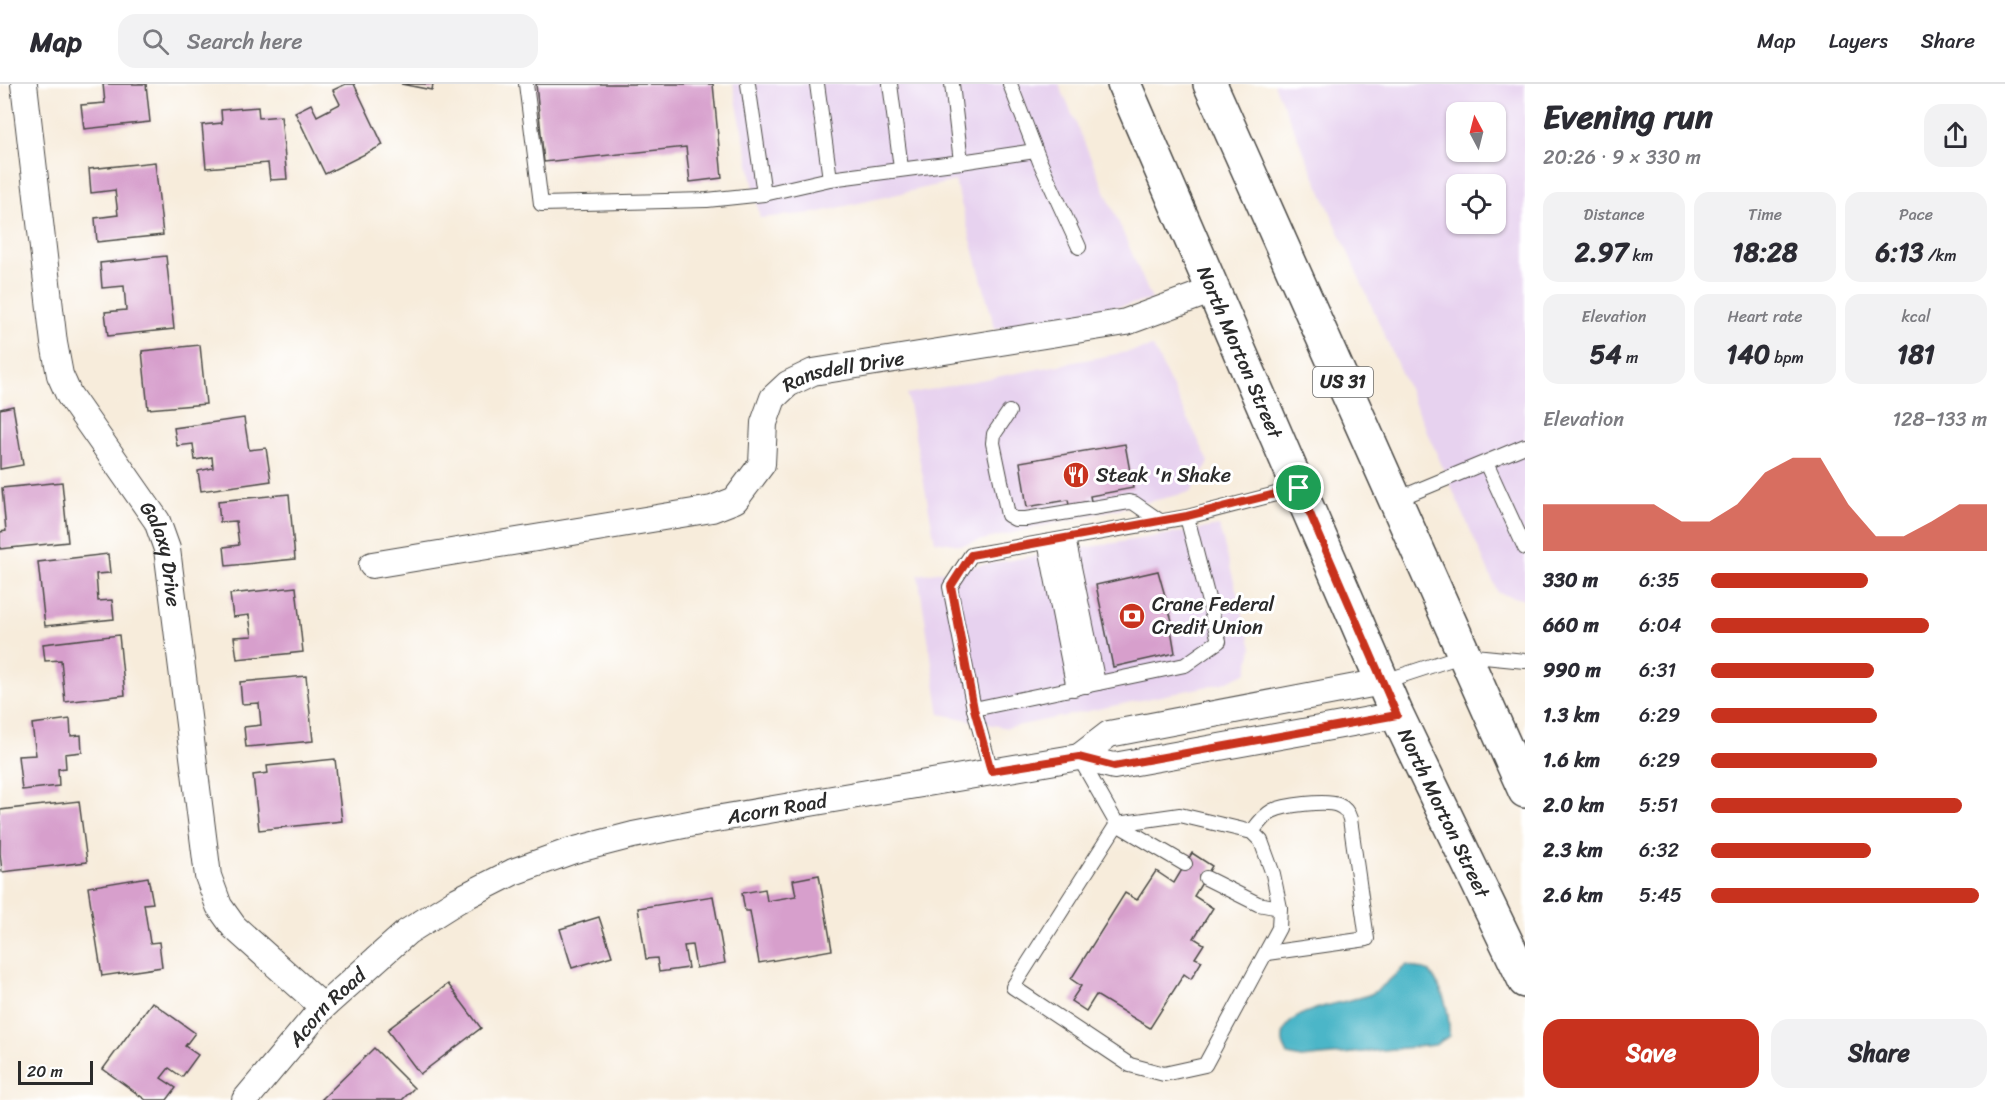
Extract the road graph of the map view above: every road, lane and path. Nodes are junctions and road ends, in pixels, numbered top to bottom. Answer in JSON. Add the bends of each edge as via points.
{"nodes":[{"id":1,"x":24,"y":84,"type":"edge"},
{"id":2,"x":526,"y":84,"type":"edge"},
{"id":3,"x":748,"y":84,"type":"edge"},
{"id":4,"x":817,"y":84,"type":"edge"},
{"id":5,"x":890,"y":84,"type":"edge"},
{"id":6,"x":952,"y":84,"type":"edge"},
{"id":7,"x":1010,"y":84,"type":"edge"},
{"id":8,"x":1124,"y":84,"type":"edge"},
{"id":9,"x":1210,"y":84,"type":"edge"},
{"id":10,"x":1035,"y":151,"type":"junction"},
{"id":11,"x":961,"y":162,"type":"junction"},
{"id":12,"x":901,"y":168,"type":"junction"},
{"id":13,"x":830,"y":179,"type":"junction"},
{"id":14,"x":764,"y":194,"type":"junction"},
{"id":15,"x":1079,"y":247,"type":"dead end"},
{"id":16,"x":1213,"y":290,"type":"junction"},
{"id":17,"x":1009,"y":412,"type":"dead end"},
{"id":18,"x":1525,"y":446,"type":"edge"},
{"id":19,"x":1486,"y":463,"type":"junction"},
{"id":20,"x":1299,"y":488,"type":"junction"},
{"id":21,"x":1395,"y":500,"type":"junction"},
{"id":22,"x":1187,"y":516,"type":"junction"},
{"id":23,"x":1160,"y":521,"type":"junction"},
{"id":24,"x":1520,"y":524,"type":"edge"},
{"id":25,"x":1057,"y":540,"type":"junction"},
{"id":26,"x":1525,"y":548,"type":"edge"},
{"id":27,"x":372,"y":565,"type":"dead end"},
{"id":28,"x":1464,"y":655,"type":"junction"},
{"id":29,"x":1525,"y":661,"type":"edge"},
{"id":30,"x":1383,"y":682,"type":"junction"},
{"id":31,"x":1086,"y":686,"type":"junction"},
{"id":32,"x":974,"y":709,"type":"junction"},
{"id":33,"x":1397,"y":715,"type":"junction"},
{"id":34,"x":1516,"y":751,"type":"edge"},
{"id":35,"x":1079,"y":757,"type":"junction"},
{"id":36,"x":991,"y":771,"type":"junction"},
{"id":37,"x":1525,"y":791,"type":"edge"},
{"id":38,"x":1117,"y":824,"type":"junction"},
{"id":39,"x":1252,"y":832,"type":"junction"},
{"id":40,"x":1185,"y":864,"type":"dead end"},
{"id":41,"x":1206,"y":878,"type":"dead end"},
{"id":42,"x":1280,"y":908,"type":"junction"},
{"id":43,"x":1267,"y":953,"type":"junction"},
{"id":44,"x":1525,"y":981,"type":"edge"},
{"id":45,"x":323,"y":1007,"type":"junction"},
{"id":46,"x":245,"y":1100,"type":"edge"}],
"edges":[{"from":1,"to":45,"type":"street","name":"Galaxy Drive","via":[[60,375],[69,395],[157,521],[167,549],[208,876],[219,906],[234,927]]},
{"from":2,"to":14,"type":"lane","via":[[540,204],[707,200]]},
{"from":3,"to":14,"type":"lane"},
{"from":4,"to":13,"type":"lane"},
{"from":5,"to":12,"type":"lane"},
{"from":6,"to":11,"type":"lane"},
{"from":7,"to":10,"type":"lane"},
{"from":8,"to":16,"type":"main road","name":"North Morton Street"},
{"from":9,"to":21,"type":"main road","number":"US 31"},
{"from":10,"to":11,"type":"lane"},
{"from":10,"to":15,"type":"lane"},
{"from":11,"to":12,"type":"lane"},
{"from":12,"to":13,"type":"lane"},
{"from":13,"to":14,"type":"lane"},
{"from":16,"to":20,"type":"main road","name":"North Morton Street"},
{"from":16,"to":27,"type":"street","name":"Ransdell Drive","via":[[1126,322],[813,372],[788,384],[773,398],[764,423],[762,464],[735,500],[712,509]]},
{"from":17,"to":23,"type":"lane","via":[[994,434],[993,443],[1008,515],[1026,519],[1129,501]]},
{"from":18,"to":19,"type":"lane"},
{"from":19,"to":21,"type":"lane"},
{"from":19,"to":24,"type":"lane"},
{"from":20,"to":22,"type":"lane"},
{"from":20,"to":30,"type":"main road","name":"North Morton Street"},
{"from":21,"to":28,"type":"main road","number":"US 31"},
{"from":22,"to":23,"type":"lane"},
{"from":22,"to":31,"type":"lane","via":[[1219,641],[1185,665]]},
{"from":23,"to":25,"type":"lane"},
{"from":24,"to":26,"type":"lane"},
{"from":25,"to":31,"type":"lane"},
{"from":25,"to":31,"type":"lane"},
{"from":25,"to":32,"type":"lane","via":[[971,555],[951,586]]},
{"from":28,"to":29,"type":"lane"},
{"from":28,"to":30,"type":"lane"},
{"from":28,"to":34,"type":"main road","number":"US 31"},
{"from":30,"to":33,"type":"main road","name":"North Morton Street"},
{"from":30,"to":35,"type":"street","via":[[1109,734]]},
{"from":31,"to":32,"type":"lane"},
{"from":32,"to":36,"type":"lane"},
{"from":33,"to":35,"type":"street","name":"Acorn Road","via":[[1114,766]]},
{"from":33,"to":44,"type":"main road","name":"North Morton Street"},
{"from":34,"to":37,"type":"main road","number":"US 31"},
{"from":35,"to":36,"type":"street","name":"Acorn Road"},
{"from":35,"to":38,"type":"lane"},
{"from":36,"to":45,"type":"street","name":"Acorn Road","via":[[694,823],[561,855],[513,872],[407,932]]},
{"from":38,"to":39,"type":"lane","via":[[1180,815]]},
{"from":38,"to":40,"type":"lane"},
{"from":38,"to":43,"type":"lane","via":[[1013,987],[1130,1065],[1164,1074],[1205,1065]]},
{"from":39,"to":42,"type":"lane","via":[[1262,841]]},
{"from":39,"to":43,"type":"lane","via":[[1277,809],[1330,803],[1347,811],[1367,939]]},
{"from":41,"to":42,"type":"lane","via":[[1258,903]]},
{"from":42,"to":43,"type":"lane","via":[[1279,928]]},
{"from":45,"to":46,"type":"street","name":"Acorn Road"}]}
